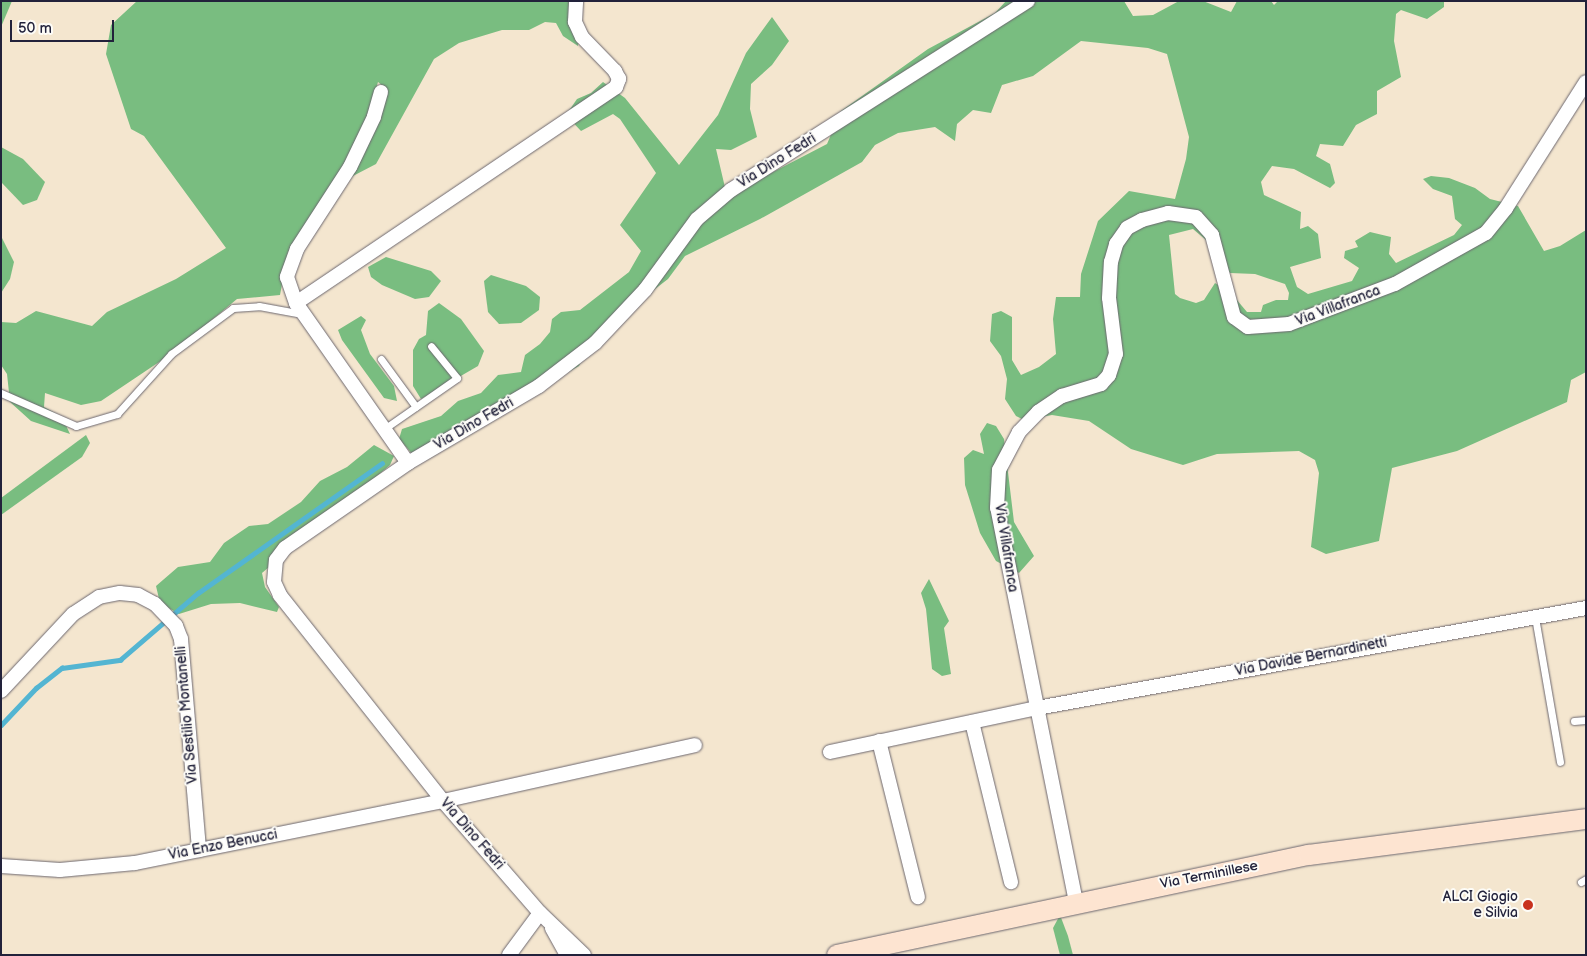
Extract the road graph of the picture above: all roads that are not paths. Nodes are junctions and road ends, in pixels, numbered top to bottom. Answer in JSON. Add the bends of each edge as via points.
{"nodes":[{"id":1,"x":576,"y":1,"type":"edge"},
{"id":2,"x":1028,"y":1,"type":"edge"},
{"id":3,"x":1586,"y":82,"type":"edge"},
{"id":4,"x":380,"y":92,"type":"dead end"},
{"id":5,"x":300,"y":308,"type":"junction"},
{"id":6,"x":431,"y":346,"type":"dead end"},
{"id":7,"x":380,"y":359,"type":"dead end"},
{"id":8,"x":1,"y":393,"type":"edge"},
{"id":9,"x":416,"y":407,"type":"junction"},
{"id":10,"x":384,"y":429,"type":"junction"},
{"id":11,"x":408,"y":463,"type":"junction"},
{"id":12,"x":1586,"y":608,"type":"edge"},
{"id":13,"x":1535,"y":616,"type":"junction"},
{"id":14,"x":1,"y":690,"type":"edge"},
{"id":15,"x":1038,"y":708,"type":"junction"},
{"id":16,"x":1586,"y":720,"type":"edge"},
{"id":17,"x":1574,"y":721,"type":"dead end"},
{"id":18,"x":972,"y":722,"type":"junction"},
{"id":19,"x":879,"y":741,"type":"junction"},
{"id":20,"x":695,"y":745,"type":"dead end"},
{"id":21,"x":830,"y":752,"type":"dead end"},
{"id":22,"x":1560,"y":762,"type":"dead end"},
{"id":23,"x":443,"y":801,"type":"junction"},
{"id":24,"x":1586,"y":819,"type":"edge"},
{"id":25,"x":199,"y":850,"type":"junction"},
{"id":26,"x":1,"y":866,"type":"edge"},
{"id":27,"x":1011,"y":882,"type":"dead end"},
{"id":28,"x":918,"y":898,"type":"dead end"},
{"id":29,"x":1076,"y":902,"type":"junction"},
{"id":30,"x":545,"y":918,"type":"junction"},
{"id":31,"x":584,"y":954,"type":"edge"},
{"id":32,"x":509,"y":955,"type":"edge"},
{"id":33,"x":567,"y":955,"type":"edge"},
{"id":34,"x":837,"y":955,"type":"edge"}],
"edges":[{"from":1,"to":5,"type":"street","via":[[575,22],[582,37],[615,71],[619,79],[616,87]]},
{"from":2,"to":11,"type":"street","name":"Via Dino Fedri","via":[[731,190],[698,218],[645,290],[595,344],[539,386]]},
{"from":3,"to":15,"type":"street","name":"Via Villafranca","via":[[1506,208],[1486,233],[1395,284],[1289,324],[1248,326],[1234,317],[1212,235],[1196,217],[1168,212],[1127,228],[1116,244],[1110,262],[1116,354],[1109,375],[1101,384],[1062,396],[1038,412],[1019,432],[999,470],[997,508]]},
{"from":4,"to":5,"type":"street","via":[[374,117],[350,167],[289,267],[288,288]]},
{"from":5,"to":8,"type":"lane","via":[[233,308],[171,354],[117,414],[76,426]]},
{"from":5,"to":10,"type":"street"},
{"from":6,"to":9,"type":"lane","via":[[458,378]]},
{"from":7,"to":9,"type":"lane"},
{"from":9,"to":10,"type":"lane"},
{"from":10,"to":11,"type":"street"},
{"from":11,"to":23,"type":"street","name":"Via Dino Fedri","via":[[285,548],[276,560],[274,582],[280,595]]},
{"from":12,"to":13,"type":"street","name":"Via Davide Bernardinetti"},
{"from":13,"to":15,"type":"street","name":"Via Davide Bernardinetti"},
{"from":13,"to":22,"type":"lane"},
{"from":14,"to":25,"type":"street","name":"Via Sestilio Montanelli","via":[[73,614],[99,597],[120,593],[138,595],[155,604],[176,626],[180,640]]},
{"from":15,"to":18,"type":"street","name":"Via Davide Bernardinetti"},
{"from":15,"to":29,"type":"street","name":"Via Villafranca"},
{"from":16,"to":17,"type":"lane"},
{"from":18,"to":19,"type":"street","name":"Via Davide Bernardinetti"},
{"from":18,"to":27,"type":"street"},
{"from":19,"to":21,"type":"street","name":"Via Davide Bernardinetti"},
{"from":19,"to":28,"type":"street"},
{"from":20,"to":23,"type":"street","name":"Via Enzo Benucci"},
{"from":23,"to":25,"type":"street","name":"Via Enzo Benucci"},
{"from":23,"to":30,"type":"street","name":"Via Dino Fedri"},
{"from":24,"to":29,"type":"main road","name":"Via Terminillese","via":[[1309,855]]},
{"from":25,"to":26,"type":"street","name":"Via Enzo Benucci","via":[[135,863],[60,870]]},
{"from":29,"to":34,"type":"main road","name":"Via Terminillese"},
{"from":30,"to":31,"type":"street","name":"Via Dino Fedri"},
{"from":30,"to":32,"type":"street"},
{"from":30,"to":33,"type":"street","name":"Via Dino Fedri"}]}
